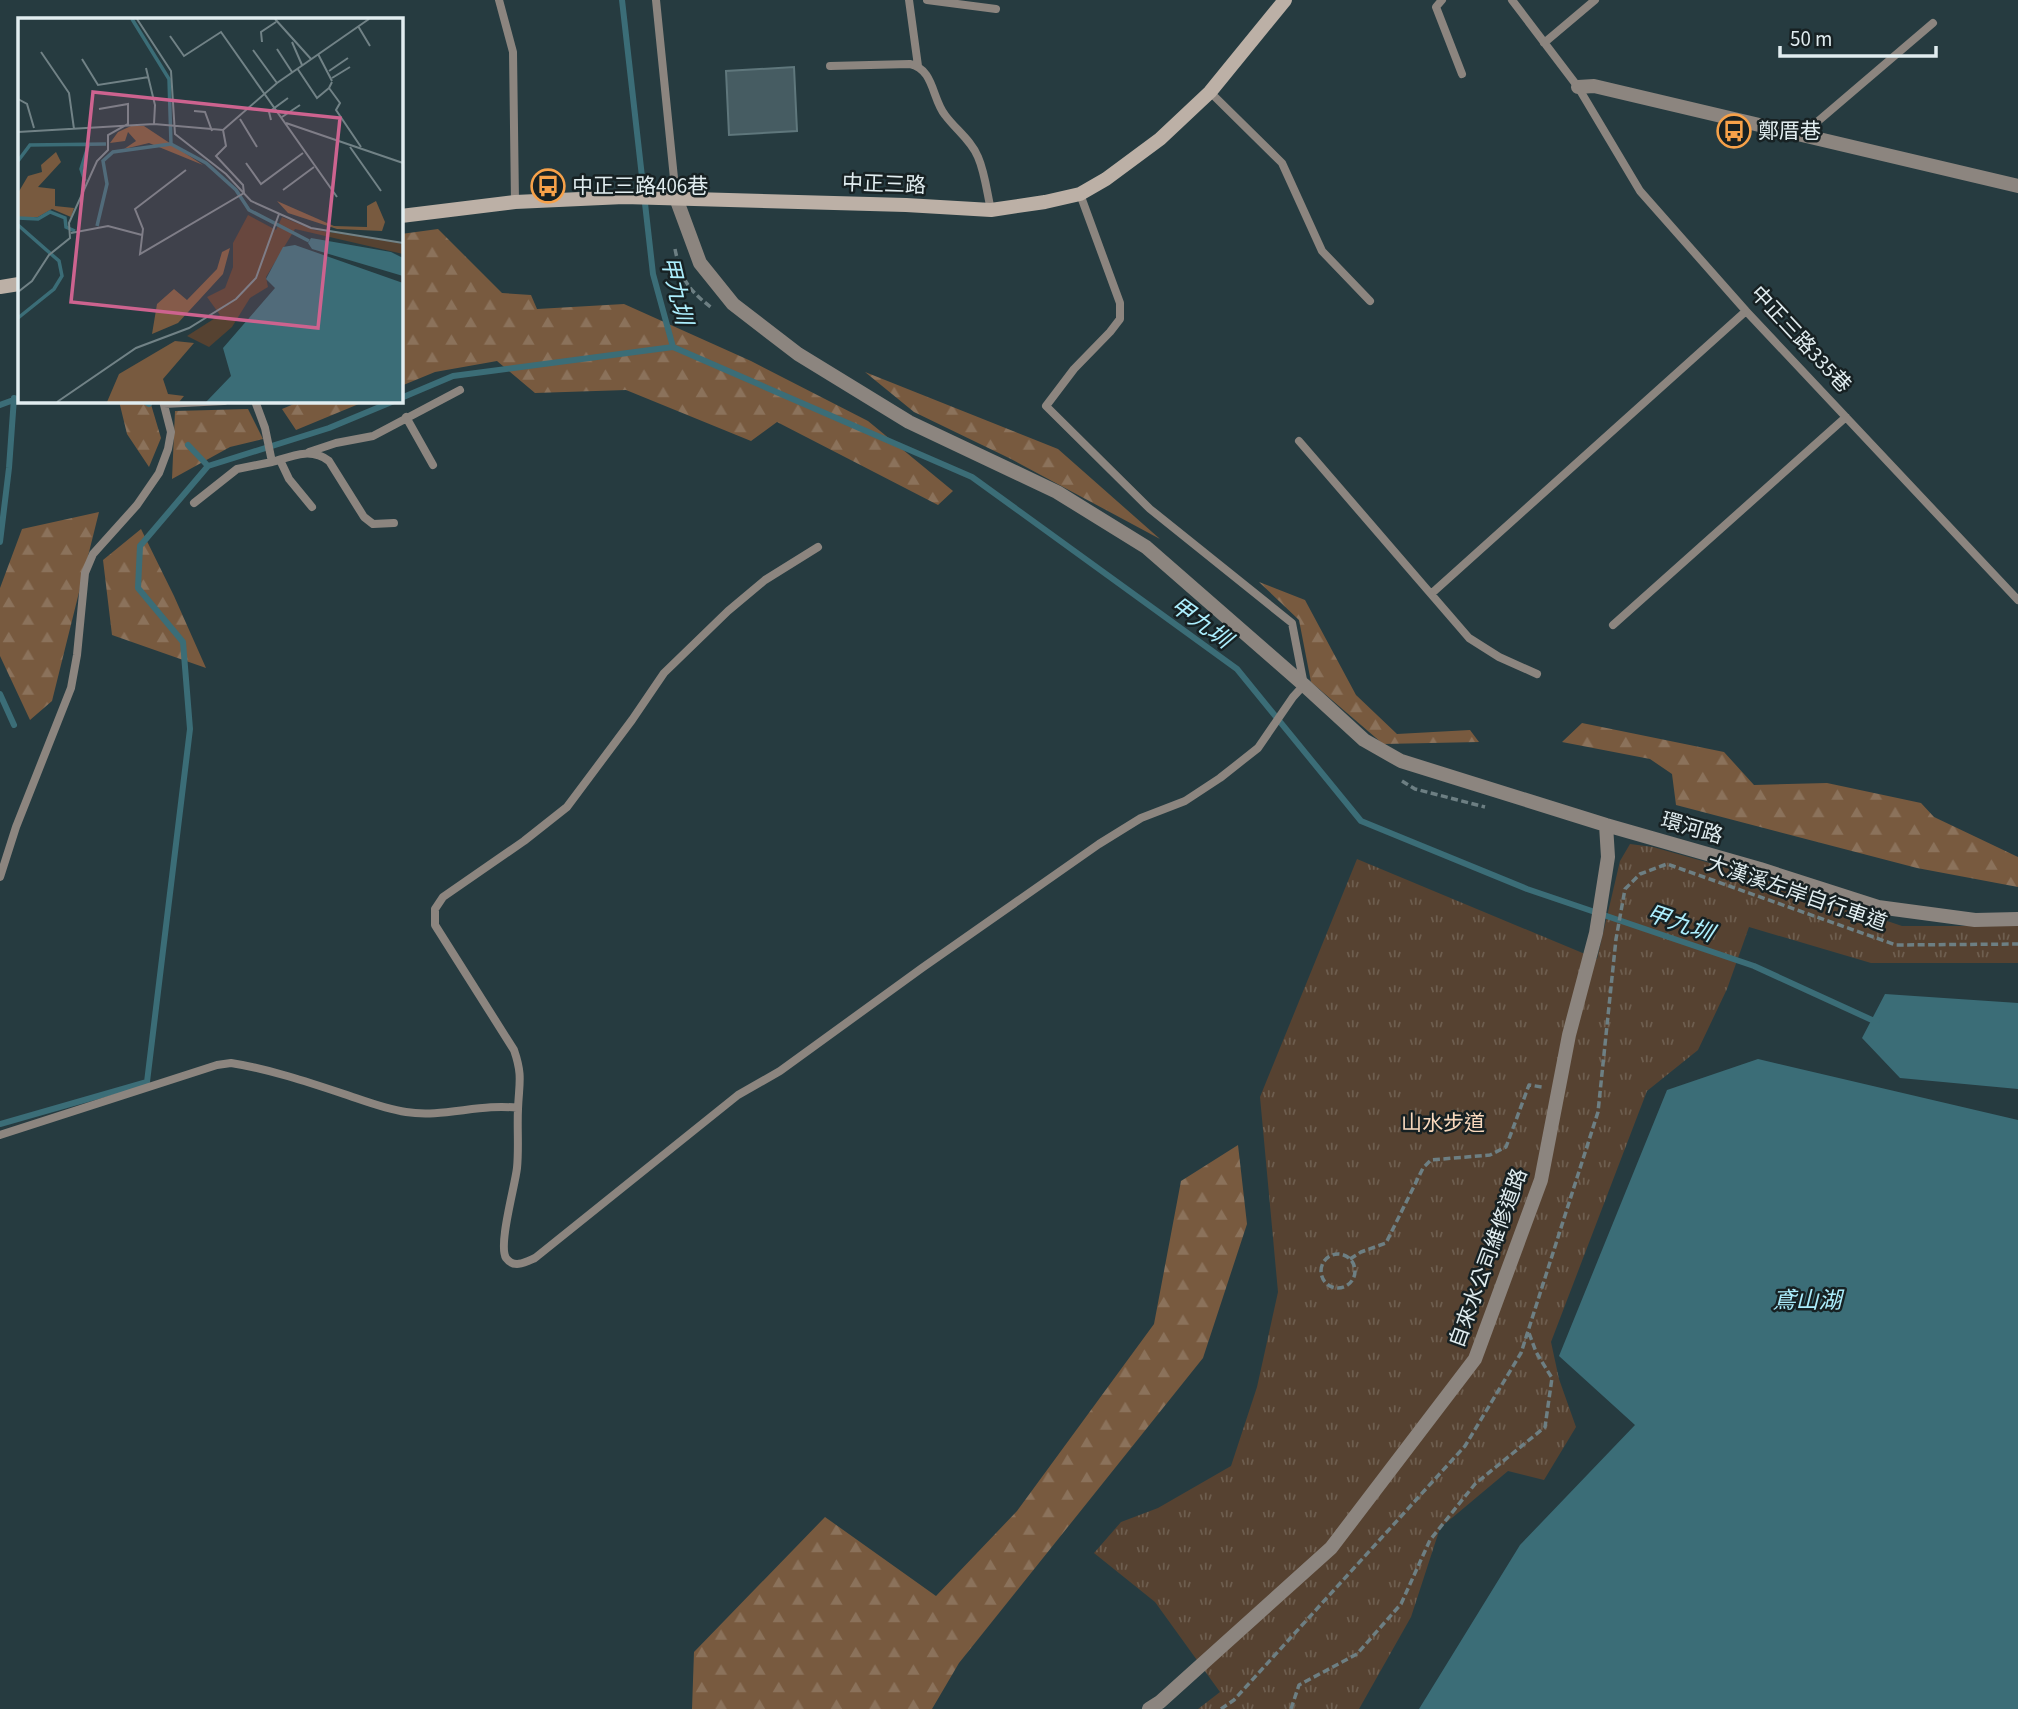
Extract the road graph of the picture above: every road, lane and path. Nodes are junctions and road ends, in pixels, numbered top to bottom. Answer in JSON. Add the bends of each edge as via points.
{"nodes":[{"id":1,"x":499,"y":0,"type":"edge"},
{"id":2,"x":656,"y":0,"type":"edge"},
{"id":3,"x":909,"y":0,"type":"edge"},
{"id":4,"x":927,"y":0,"type":"edge"},
{"id":5,"x":1285,"y":0,"type":"edge"},
{"id":6,"x":1442,"y":0,"type":"edge"},
{"id":7,"x":1512,"y":0,"type":"edge"},
{"id":8,"x":1595,"y":0,"type":"edge"},
{"id":9,"x":996,"y":9,"type":"dead end"},
{"id":10,"x":1933,"y":23,"type":"dead end"},
{"id":11,"x":1544,"y":43,"type":"junction"},
{"id":12,"x":830,"y":66,"type":"dead end"},
{"id":13,"x":918,"y":66,"type":"junction"},
{"id":14,"x":1462,"y":74,"type":"dead end"},
{"id":15,"x":1578,"y":87,"type":"junction"},
{"id":16,"x":1210,"y":92,"type":"junction"},
{"id":17,"x":1803,"y":134,"type":"junction"},
{"id":18,"x":2018,"y":186,"type":"edge"},
{"id":19,"x":1080,"y":194,"type":"junction"},
{"id":20,"x":671,"y":198,"type":"junction"},
{"id":21,"x":515,"y":202,"type":"junction"},
{"id":22,"x":991,"y":210,"type":"junction"},
{"id":23,"x":402,"y":216,"type":"edge"},
{"id":24,"x":673,"y":240,"type":"dead end"},
{"id":25,"x":18,"y":284,"type":"edge"},
{"id":26,"x":0,"y":287,"type":"edge"},
{"id":27,"x":1370,"y":300,"type":"dead end"},
{"id":28,"x":716,"y":312,"type":"dead end"},
{"id":29,"x":1746,"y":312,"type":"junction"},
{"id":30,"x":460,"y":390,"type":"dead end"},
{"id":31,"x":163,"y":402,"type":"edge"},
{"id":32,"x":255,"y":402,"type":"edge"},
{"id":33,"x":406,"y":417,"type":"junction"},
{"id":34,"x":1846,"y":417,"type":"junction"},
{"id":35,"x":1298,"y":441,"type":"dead end"},
{"id":36,"x":309,"y":452,"type":"junction"},
{"id":37,"x":274,"y":459,"type":"junction"},
{"id":38,"x":433,"y":465,"type":"dead end"},
{"id":39,"x":194,"y":502,"type":"dead end"},
{"id":40,"x":312,"y":508,"type":"dead end"},
{"id":41,"x":394,"y":523,"type":"dead end"},
{"id":42,"x":818,"y":547,"type":"dead end"},
{"id":43,"x":1432,"y":594,"type":"junction"},
{"id":44,"x":2018,"y":600,"type":"edge"},
{"id":45,"x":1613,"y":625,"type":"dead end"},
{"id":46,"x":1537,"y":674,"type":"dead end"},
{"id":47,"x":1304,"y":685,"type":"junction"},
{"id":48,"x":1392,"y":775,"type":"dead end"},
{"id":49,"x":1491,"y":809,"type":"dead end"},
{"id":50,"x":1606,"y":825,"type":"junction"},
{"id":51,"x":1657,"y":859,"type":"dead end"},
{"id":52,"x":1667,"y":864,"type":"junction"},
{"id":53,"x":0,"y":877,"type":"edge"},
{"id":54,"x":2018,"y":919,"type":"edge"},
{"id":55,"x":1616,"y":939,"type":"dead end"},
{"id":56,"x":2018,"y":944,"type":"edge"},
{"id":57,"x":1558,"y":1088,"type":"junction"},
{"id":58,"x":518,"y":1108,"type":"junction"},
{"id":59,"x":0,"y":1135,"type":"edge"},
{"id":60,"x":1350,"y":1259,"type":"junction"},
{"id":61,"x":1528,"y":1331,"type":"dead end"},
{"id":62,"x":1149,"y":1709,"type":"edge"},
{"id":63,"x":1292,"y":1709,"type":"edge"}],
"edges":[{"from":1,"to":21,"type":"lane","via":[[513,52]]},
{"from":2,"to":20,"type":"lane"},
{"from":3,"to":13,"type":"lane"},
{"from":4,"to":9,"type":"lane"},
{"from":5,"to":16,"type":"street","name":"中正三路"},
{"from":6,"to":14,"type":"lane","via":[[1436,7]]},
{"from":7,"to":11,"type":"lane","name":"中正三路335巷"},
{"from":8,"to":11,"type":"lane"},
{"from":10,"to":17,"type":"lane"},
{"from":11,"to":15,"type":"lane","name":"中正三路335巷"},
{"from":12,"to":13,"type":"lane"},
{"from":13,"to":22,"type":"lane","via":[[943,114],[970,142],[979,159]]},
{"from":15,"to":17,"type":"street","via":[[1594,86]]},
{"from":15,"to":29,"type":"lane","name":"中正三路335巷","via":[[1640,191]]},
{"from":16,"to":19,"type":"street","name":"中正三路","via":[[1160,139]]},
{"from":16,"to":27,"type":"lane","via":[[1282,163],[1322,251]]},
{"from":17,"to":18,"type":"street"},
{"from":19,"to":22,"type":"street","name":"中正三路"},
{"from":19,"to":47,"type":"lane","via":[[1120,303],[1120,319],[1046,406],[1150,509],[1292,623]]},
{"from":20,"to":21,"type":"street","name":"中正三路"},
{"from":20,"to":22,"type":"street","name":"中正三路"},
{"from":20,"to":47,"type":"street","name":"環河路","via":[[700,262],[733,304],[799,354],[909,422],[1057,492],[1146,547]]},
{"from":21,"to":23,"type":"street","name":"中正三路"},
{"from":24,"to":28,"type":"path","via":[[680,272]]},
{"from":25,"to":26,"type":"street"},
{"from":29,"to":34,"type":"lane","name":"中正三路335巷"},
{"from":29,"to":43,"type":"lane"},
{"from":30,"to":33,"type":"lane"},
{"from":31,"to":53,"type":"lane","via":[[171,432],[168,449],[159,473],[93,554],[85,573],[71,688]]},
{"from":32,"to":37,"type":"lane"},
{"from":33,"to":36,"type":"lane","via":[[373,436]]},
{"from":33,"to":38,"type":"lane"},
{"from":34,"to":44,"type":"lane","name":"中正三路335巷"},
{"from":34,"to":45,"type":"lane"},
{"from":35,"to":43,"type":"lane"},
{"from":36,"to":37,"type":"lane"},
{"from":36,"to":41,"type":"lane","via":[[329,461],[364,517],[373,524]]},
{"from":37,"to":39,"type":"lane","via":[[237,469]]},
{"from":37,"to":40,"type":"lane"},
{"from":42,"to":58,"type":"lane","via":[[765,580],[664,673],[567,807],[443,897],[435,909],[435,925],[514,1050],[521,1080]]},
{"from":43,"to":46,"type":"lane","via":[[1469,638]]},
{"from":47,"to":50,"type":"street","name":"環河路","via":[[1364,740],[1401,761]]},
{"from":47,"to":58,"type":"lane","via":[[1258,748],[1220,778],[1099,844],[780,1071],[738,1095],[535,1258],[513,1264],[504,1251],[517,1166]]},
{"from":48,"to":49,"type":"path","via":[[1415,789]]},
{"from":50,"to":54,"type":"street","name":"環河路","via":[[1878,907],[1975,919]]},
{"from":50,"to":57,"type":"street","name":"自來水公司維修道路","via":[[1608,857],[1596,933]]},
{"from":51,"to":52,"type":"path","name":"大漢溪左岸自行車道"},
{"from":52,"to":55,"type":"path","via":[[1640,874],[1625,889]]},
{"from":52,"to":56,"type":"path","name":"大漢溪左岸自行車道","via":[[1896,945]]},
{"from":57,"to":60,"type":"path","via":[[1530,1085],[1506,1147],[1490,1156],[1431,1160],[1386,1243]]},
{"from":57,"to":62,"type":"street","name":"自來水公司維修道路","via":[[1541,1180],[1475,1359],[1331,1548]]},
{"from":58,"to":59,"type":"lane","via":[[408,1113],[231,1063]]},
{"from":60,"to":60,"type":"path","via":[[1354,1270],[1347,1285],[1336,1287],[1326,1282],[1321,1273],[1326,1259],[1341,1254]]},
{"from":61,"to":63,"type":"path","via":[[1552,1378],[1545,1427],[1475,1484],[1430,1540],[1401,1604],[1357,1654],[1299,1685]]}]}
